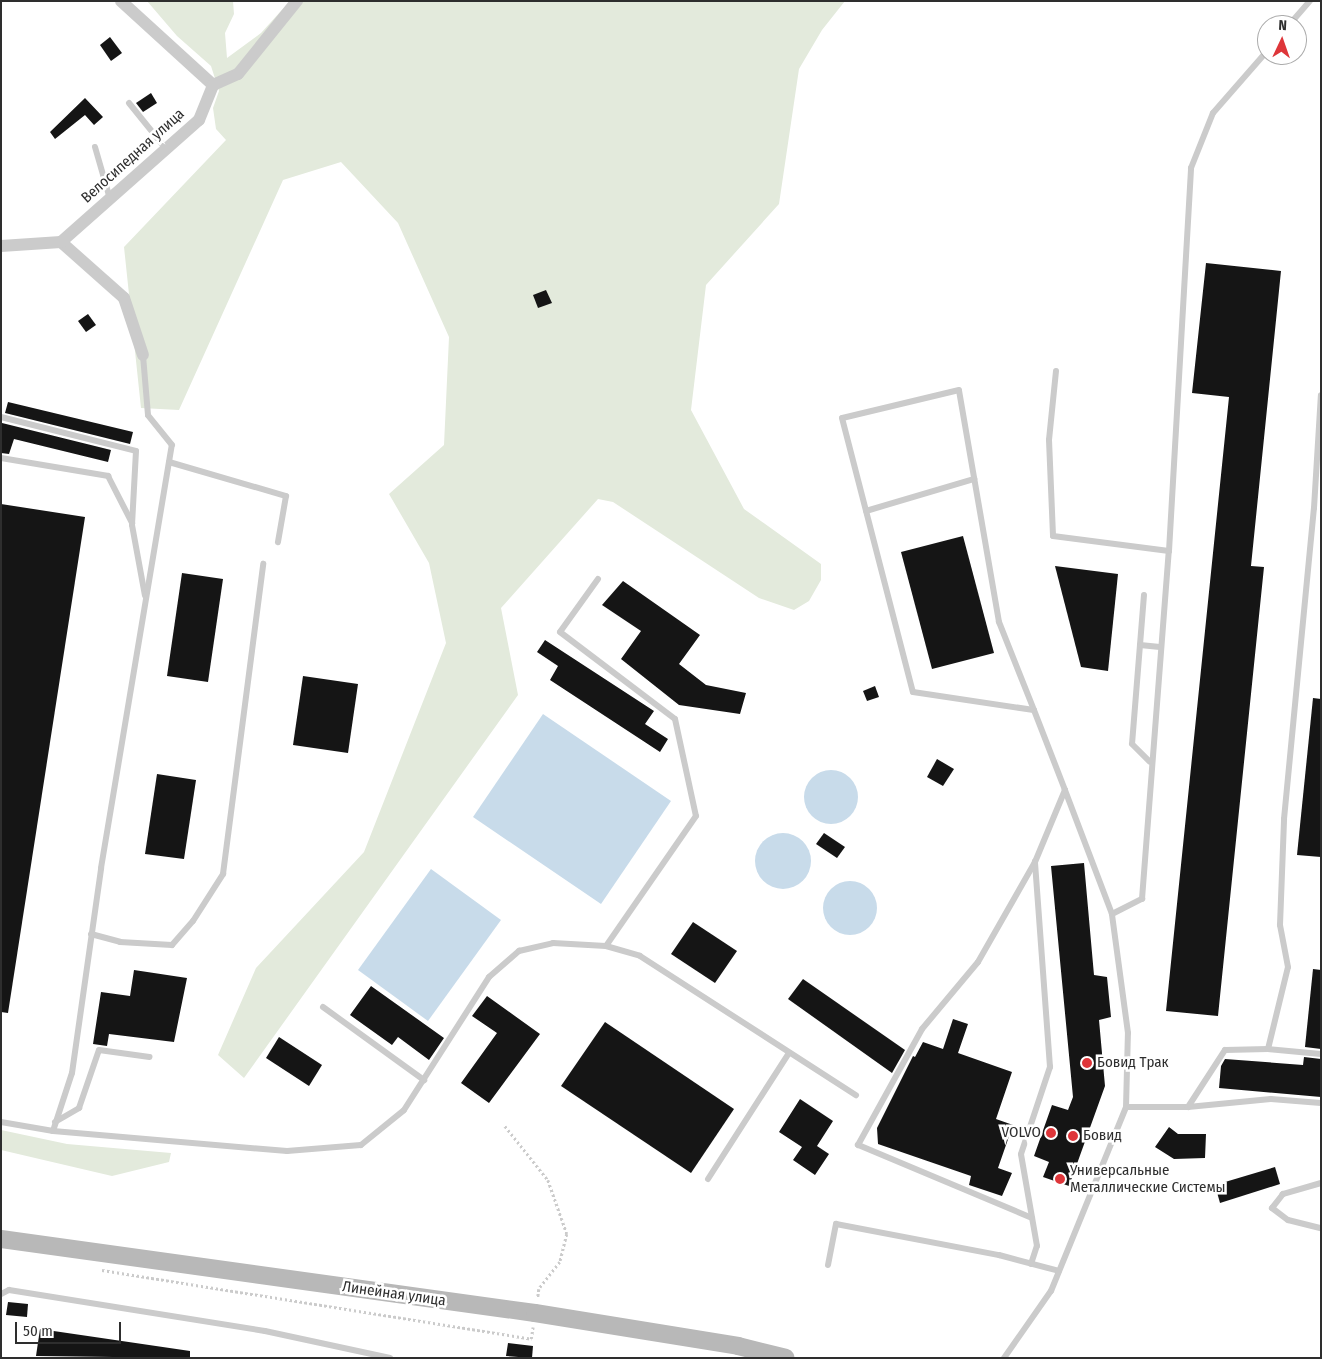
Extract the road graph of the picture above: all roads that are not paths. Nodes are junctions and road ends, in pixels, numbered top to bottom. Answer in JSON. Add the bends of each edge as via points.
{"nodes":[{"id":1,"x":121,"y":1,"type":"edge"},
{"id":2,"x":297,"y":1,"type":"edge"},
{"id":3,"x":1310,"y":1,"type":"edge"},
{"id":4,"x":1298,"y":15,"type":"edge"},
{"id":5,"x":1257,"y":63,"type":"edge"},
{"id":6,"x":212,"y":85,"type":"junction"},
{"id":7,"x":129,"y":103,"type":"dead end"},
{"id":8,"x":94,"y":147,"type":"dead end"},
{"id":9,"x":166,"y":149,"type":"junction"},
{"id":10,"x":110,"y":199,"type":"junction"},
{"id":11,"x":62,"y":242,"type":"junction"},
{"id":12,"x":1,"y":246,"type":"edge"},
{"id":13,"x":143,"y":355,"type":"joint"},
{"id":14,"x":1056,"y":371,"type":"dead end"},
{"id":15,"x":1321,"y":395,"type":"edge"},
{"id":16,"x":1,"y":417,"type":"edge"},
{"id":17,"x":1,"y":458,"type":"edge"},
{"id":18,"x":169,"y":462,"type":"junction"},
{"id":19,"x":974,"y":479,"type":"junction"},
{"id":20,"x":866,"y":511,"type":"junction"},
{"id":21,"x":132,"y":524,"type":"junction"},
{"id":22,"x":278,"y":542,"type":"dead end"},
{"id":23,"x":1169,"y":551,"type":"junction"},
{"id":24,"x":263,"y":564,"type":"dead end"},
{"id":25,"x":598,"y":579,"type":"dead end"},
{"id":26,"x":1144,"y":595,"type":"dead end"},
{"id":27,"x":146,"y":602,"type":"junction"},
{"id":28,"x":1140,"y":645,"type":"junction"},
{"id":29,"x":1160,"y":648,"type":"junction"},
{"id":30,"x":1034,"y":710,"type":"junction"},
{"id":31,"x":1150,"y":762,"type":"junction"},
{"id":32,"x":1065,"y":790,"type":"junction"},
{"id":33,"x":1035,"y":862,"type":"junction"},
{"id":34,"x":1112,"y":914,"type":"junction"},
{"id":35,"x":91,"y":934,"type":"junction"},
{"id":36,"x":606,"y":946,"type":"junction"},
{"id":37,"x":323,"y":1007,"type":"dead end"},
{"id":38,"x":1268,"y":1049,"type":"junction"},
{"id":39,"x":789,"y":1053,"type":"junction"},
{"id":40,"x":1321,"y":1054,"type":"edge"},
{"id":41,"x":150,"y":1057,"type":"dead end"},
{"id":42,"x":424,"y":1080,"type":"junction"},
{"id":43,"x":856,"y":1095,"type":"dead end"},
{"id":44,"x":1321,"y":1103,"type":"edge"},
{"id":45,"x":1126,"y":1107,"type":"junction"},
{"id":46,"x":1188,"y":1107,"type":"junction"},
{"id":47,"x":1,"y":1122,"type":"edge"},
{"id":48,"x":55,"y":1122,"type":"junction"},
{"id":49,"x":52,"y":1131,"type":"junction"},
{"id":50,"x":708,"y":1179,"type":"dead end"},
{"id":51,"x":1321,"y":1182,"type":"edge"},
{"id":52,"x":1032,"y":1218,"type":"junction"},
{"id":53,"x":1321,"y":1228,"type":"edge"},
{"id":54,"x":1,"y":1239,"type":"edge"},
{"id":55,"x":1032,"y":1264,"type":"junction"},
{"id":56,"x":828,"y":1266,"type":"dead end"},
{"id":57,"x":1059,"y":1271,"type":"junction"},
{"id":58,"x":1,"y":1294,"type":"edge"},
{"id":59,"x":390,"y":1358,"type":"edge"},
{"id":60,"x":786,"y":1358,"type":"edge"},
{"id":61,"x":1004,"y":1358,"type":"edge"}],
"edges":[{"from":1,"to":6,"type":"street"},
{"from":2,"to":6,"type":"street","via":[[238,74]]},
{"from":3,"to":4,"type":"lane"},
{"from":5,"to":23,"type":"lane","via":[[1213,114],[1191,168]]},
{"from":6,"to":9,"type":"street","name":"Велосипедная улица","via":[[199,120]]},
{"from":7,"to":9,"type":"lane"},
{"from":8,"to":10,"type":"lane"},
{"from":9,"to":10,"type":"street","name":"Велосипедная улица"},
{"from":10,"to":11,"type":"street","name":"Велосипедная улица"},
{"from":11,"to":12,"type":"street"},
{"from":11,"to":13,"type":"street","via":[[124,298]]},
{"from":13,"to":18,"type":"lane","via":[[148,415],[172,445]]},
{"from":14,"to":23,"type":"lane","via":[[1049,440],[1053,536]]},
{"from":15,"to":38,"type":"lane","via":[[1314,508],[1284,819],[1280,925],[1288,967]]},
{"from":16,"to":21,"type":"lane","via":[[136,451]]},
{"from":17,"to":21,"type":"lane","via":[[108,476]]},
{"from":18,"to":22,"type":"lane","via":[[286,496]]},
{"from":18,"to":27,"type":"lane"},
{"from":19,"to":20,"type":"lane"},
{"from":19,"to":20,"type":"lane","via":[[959,390],[842,418]]},
{"from":19,"to":30,"type":"lane","via":[[999,622]]},
{"from":20,"to":30,"type":"lane","via":[[913,692]]},
{"from":21,"to":27,"type":"lane"},
{"from":23,"to":29,"type":"lane"},
{"from":24,"to":35,"type":"lane","via":[[223,874],[193,921],[172,946],[120,942]]},
{"from":25,"to":36,"type":"lane","via":[[560,632],[674,719],[696,816]]},
{"from":26,"to":28,"type":"lane"},
{"from":27,"to":35,"type":"lane"},
{"from":28,"to":29,"type":"lane"},
{"from":28,"to":31,"type":"lane","via":[[1132,744]]},
{"from":29,"to":31,"type":"lane"},
{"from":30,"to":32,"type":"lane"},
{"from":31,"to":34,"type":"lane","via":[[1142,899]]},
{"from":32,"to":33,"type":"lane"},
{"from":32,"to":34,"type":"lane"},
{"from":33,"to":52,"type":"lane","via":[[1050,1066],[1021,1154]]},
{"from":33,"to":52,"type":"lane","via":[[978,962],[922,1029],[858,1145]]},
{"from":34,"to":45,"type":"lane","via":[[1128,1033]]},
{"from":35,"to":48,"type":"lane","via":[[72,1073]]},
{"from":36,"to":39,"type":"lane","via":[[640,956]]},
{"from":36,"to":42,"type":"lane","via":[[553,943],[519,951],[489,977]]},
{"from":37,"to":42,"type":"lane"},
{"from":38,"to":40,"type":"lane"},
{"from":38,"to":46,"type":"lane","via":[[1224,1050]]},
{"from":39,"to":43,"type":"lane"},
{"from":39,"to":50,"type":"lane"},
{"from":41,"to":48,"type":"lane","via":[[99,1050],[79,1108]]},
{"from":42,"to":49,"type":"lane","via":[[404,1110],[361,1145],[287,1151]]},
{"from":44,"to":46,"type":"lane","via":[[1271,1099]]},
{"from":45,"to":46,"type":"lane"},
{"from":45,"to":57,"type":"lane"},
{"from":47,"to":49,"type":"lane"},
{"from":48,"to":49,"type":"lane"},
{"from":51,"to":53,"type":"lane","via":[[1283,1194],[1272,1208],[1288,1220]]},
{"from":52,"to":55,"type":"lane","via":[[1036,1246]]},
{"from":54,"to":60,"type":"street","name":"Линейная улица","via":[[535,1313],[738,1346]]},
{"from":55,"to":56,"type":"lane","via":[[836,1224]]},
{"from":55,"to":57,"type":"lane"},
{"from":57,"to":61,"type":"lane","via":[[1050,1291]]},
{"from":58,"to":59,"type":"lane","via":[[9,1290],[264,1330]]}]}
